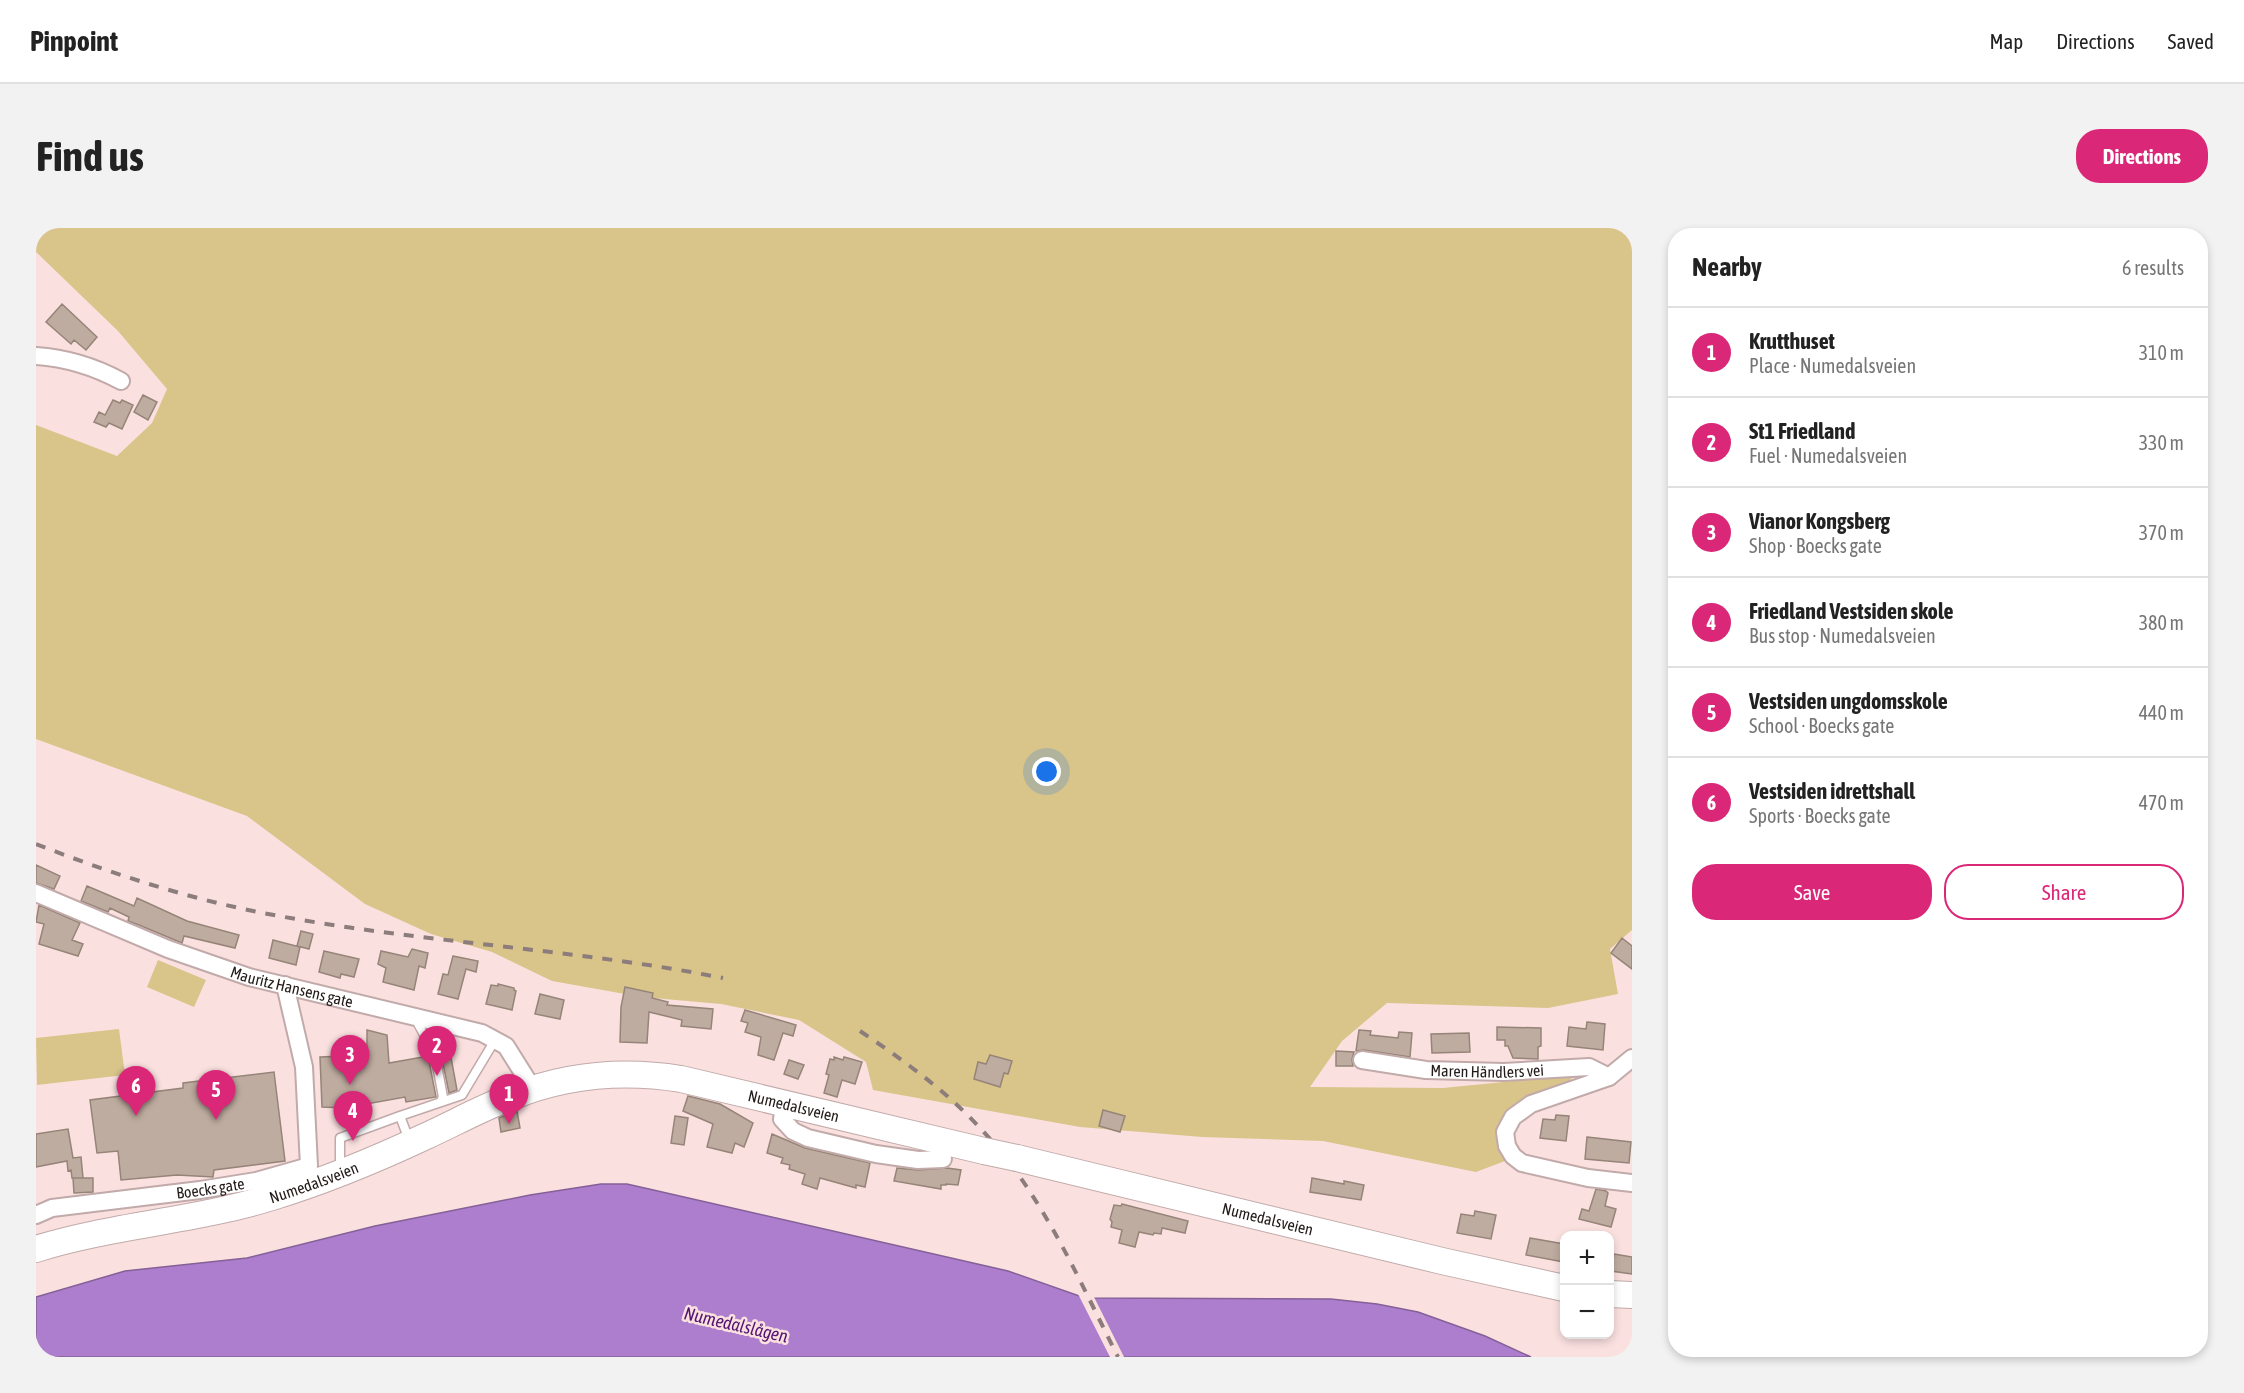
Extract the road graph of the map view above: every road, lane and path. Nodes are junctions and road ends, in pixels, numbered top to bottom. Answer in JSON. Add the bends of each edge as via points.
{"nodes":[{"id":1,"x":36,"y":356,"type":"edge"},
{"id":2,"x":121,"y":381,"type":"dead end"},
{"id":3,"x":36,"y":893,"type":"edge"},
{"id":4,"x":285,"y":985,"type":"junction"},
{"id":5,"x":414,"y":1016,"type":"junction"},
{"id":6,"x":495,"y":1040,"type":"junction"},
{"id":7,"x":1632,"y":1058,"type":"edge"},
{"id":8,"x":1362,"y":1060,"type":"dead end"},
{"id":9,"x":1609,"y":1077,"type":"junction"},
{"id":10,"x":533,"y":1089,"type":"junction"},
{"id":11,"x":441,"y":1101,"type":"junction"},
{"id":12,"x":785,"y":1104,"type":"junction"},
{"id":13,"x":400,"y":1116,"type":"junction"},
{"id":14,"x":410,"y":1144,"type":"junction"},
{"id":15,"x":943,"y":1159,"type":"dead end"},
{"id":16,"x":340,"y":1173,"type":"junction"},
{"id":17,"x":1632,"y":1183,"type":"edge"},
{"id":18,"x":36,"y":1215,"type":"edge"},
{"id":19,"x":36,"y":1249,"type":"edge"},
{"id":20,"x":1560,"y":1287,"type":"edge"},
{"id":21,"x":1614,"y":1294,"type":"edge"},
{"id":22,"x":1632,"y":1295,"type":"edge"}],
"edges":[{"from":1,"to":2,"type":"street","via":[[78,362]]},
{"from":3,"to":4,"type":"street","name":"Mauritz Hansens gate","via":[[168,949]]},
{"from":4,"to":5,"type":"street","name":"Mauritz Hansens gate"},
{"from":4,"to":18,"type":"street","name":"Boecks gate","via":[[304,1067],[309,1166],[256,1181],[52,1208]]},
{"from":5,"to":6,"type":"street","name":"Mauritz Hansens gate","via":[[482,1033]]},
{"from":5,"to":11,"type":"lane","via":[[435,1055]]},
{"from":6,"to":10,"type":"street","name":"Mauritz Hansens gate","via":[[506,1046]]},
{"from":6,"to":11,"type":"lane","via":[[462,1095]]},
{"from":7,"to":9,"type":"street","name":"Maren Händlers vei"},
{"from":8,"to":9,"type":"street","name":"Maren Händlers vei","via":[[1426,1070],[1504,1072],[1589,1067]]},
{"from":9,"to":17,"type":"street","name":"Maren Händlers vei","via":[[1531,1104],[1513,1117],[1505,1132],[1507,1146],[1522,1163]]},
{"from":10,"to":12,"type":"main road","name":"Numedalsveien","via":[[581,1078],[637,1074],[681,1079]]},
{"from":10,"to":14,"type":"main road","name":"Numedalsveien"},
{"from":11,"to":13,"type":"lane"},
{"from":12,"to":15,"type":"street","via":[[782,1119],[807,1138],[876,1154]]},
{"from":12,"to":20,"type":"main road","name":"Numedalsveien","bridge":true},
{"from":13,"to":14,"type":"lane"},
{"from":13,"to":16,"type":"lane","via":[[340,1137]]},
{"from":14,"to":16,"type":"main road","name":"Numedalsveien"},
{"from":16,"to":19,"type":"main road","name":"Numedalsveien","via":[[240,1206]]},
{"from":21,"to":22,"type":"main road"}]}
